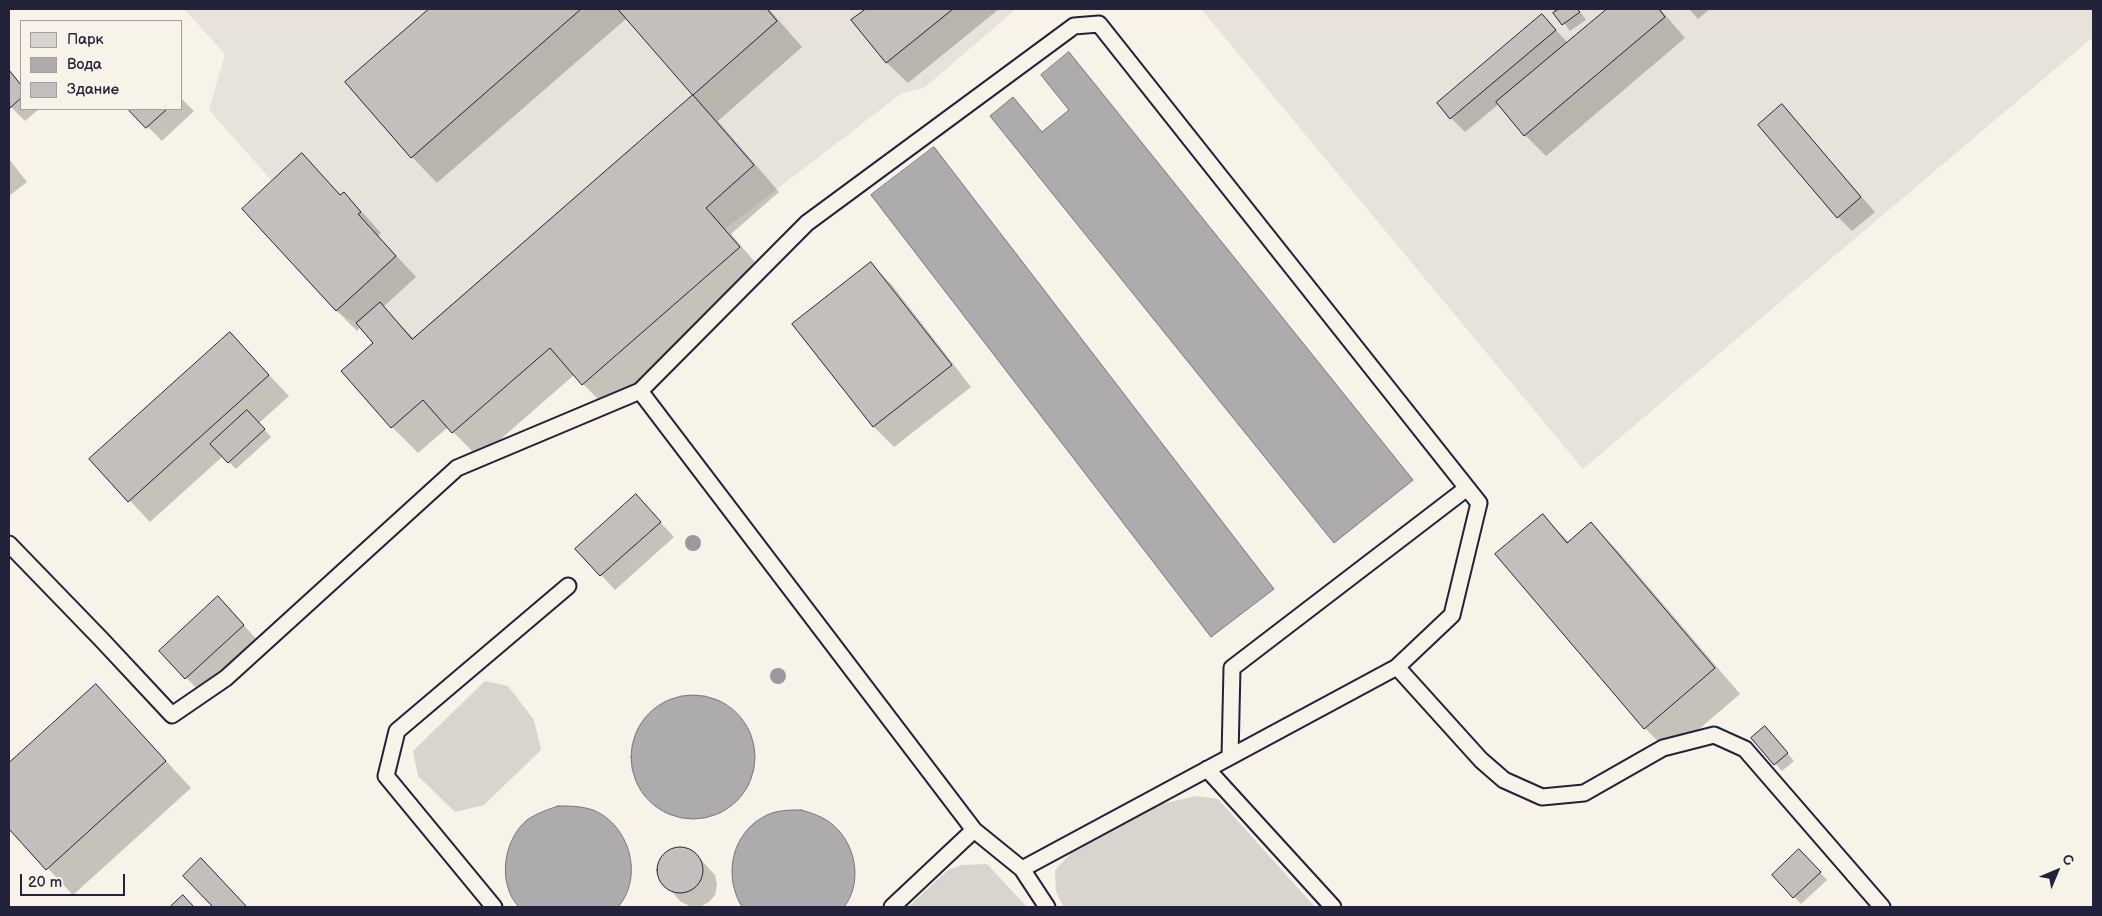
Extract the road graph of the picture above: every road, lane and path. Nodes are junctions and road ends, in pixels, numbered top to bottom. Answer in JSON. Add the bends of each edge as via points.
{"nodes":[{"id":1,"x":640,"y":391,"type":"junction"},
{"id":2,"x":1467,"y":488,"type":"junction"},
{"id":3,"x":9,"y":544,"type":"edge"},
{"id":4,"x":568,"y":586,"type":"dead end"},
{"id":5,"x":1397,"y":666,"type":"junction"},
{"id":6,"x":1230,"y":757,"type":"junction"},
{"id":7,"x":1207,"y":769,"type":"junction"},
{"id":8,"x":974,"y":830,"type":"junction"},
{"id":9,"x":1022,"y":869,"type":"junction"},
{"id":10,"x":494,"y":907,"type":"edge"},
{"id":11,"x":892,"y":907,"type":"edge"},
{"id":12,"x":1047,"y":907,"type":"edge"},
{"id":13,"x":1333,"y":907,"type":"edge"},
{"id":14,"x":1882,"y":907,"type":"edge"}],
"edges":[{"from":1,"to":2,"type":"lane","via":[[806,223],[1074,26],[1099,24]]},
{"from":1,"to":3,"type":"lane","via":[[457,468],[226,678],[172,715]]},
{"from":1,"to":8,"type":"lane"},
{"from":2,"to":5,"type":"lane","via":[[1479,503],[1452,616]]},
{"from":2,"to":6,"type":"lane","via":[[1232,668]]},
{"from":4,"to":10,"type":"lane","via":[[397,731],[386,776]]},
{"from":5,"to":6,"type":"lane"},
{"from":5,"to":14,"type":"lane","via":[[1504,780],[1542,796],[1584,793],[1663,748],[1714,735],[1745,749]]},
{"from":6,"to":7,"type":"lane"},
{"from":7,"to":9,"type":"lane"},
{"from":7,"to":13,"type":"lane"},
{"from":8,"to":9,"type":"lane"},
{"from":8,"to":11,"type":"lane"},
{"from":9,"to":12,"type":"lane"}]}
